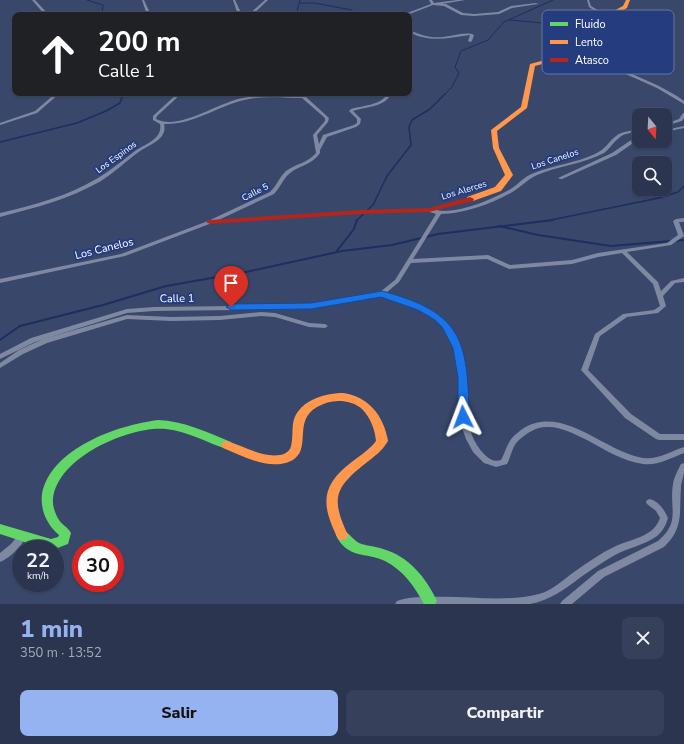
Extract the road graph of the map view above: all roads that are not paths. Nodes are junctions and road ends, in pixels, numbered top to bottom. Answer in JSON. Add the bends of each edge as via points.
{"nodes":[{"id":1,"x":33,"y":0,"type":"edge"},
{"id":2,"x":144,"y":0,"type":"edge"},
{"id":3,"x":234,"y":0,"type":"edge"},
{"id":4,"x":267,"y":0,"type":"edge"},
{"id":5,"x":430,"y":0,"type":"edge"},
{"id":6,"x":464,"y":0,"type":"edge"},
{"id":7,"x":588,"y":0,"type":"edge"},
{"id":8,"x":628,"y":0,"type":"edge"},
{"id":9,"x":434,"y":4,"type":"junction"},
{"id":10,"x":536,"y":4,"type":"dead end"},
{"id":11,"x":596,"y":10,"type":"edge"},
{"id":12,"x":618,"y":10,"type":"edge"},
{"id":13,"x":44,"y":12,"type":"edge"},
{"id":14,"x":148,"y":12,"type":"edge"},
{"id":15,"x":239,"y":12,"type":"edge"},
{"id":16,"x":253,"y":12,"type":"edge"},
{"id":17,"x":412,"y":12,"type":"edge"},
{"id":18,"x":412,"y":33,"type":"edge"},
{"id":19,"x":470,"y":41,"type":"dead end"},
{"id":20,"x":542,"y":62,"type":"edge"},
{"id":21,"x":627,"y":74,"type":"edge"},
{"id":22,"x":54,"y":96,"type":"edge"},
{"id":23,"x":177,"y":96,"type":"edge"},
{"id":24,"x":388,"y":96,"type":"edge"},
{"id":25,"x":303,"y":97,"type":"joint"},
{"id":26,"x":684,"y":103,"type":"edge"},
{"id":27,"x":684,"y":114,"type":"edge"},
{"id":28,"x":683,"y":120,"type":"edge"},
{"id":29,"x":162,"y":123,"type":"junction"},
{"id":30,"x":672,"y":123,"type":"edge"},
{"id":31,"x":0,"y":124,"type":"edge"},
{"id":32,"x":684,"y":127,"type":"edge"},
{"id":33,"x":672,"y":130,"type":"edge"},
{"id":34,"x":632,"y":132,"type":"edge"},
{"id":35,"x":632,"y":142,"type":"edge"},
{"id":36,"x":318,"y":149,"type":"junction"},
{"id":37,"x":560,"y":178,"type":"dead end"},
{"id":38,"x":429,"y":210,"type":"junction"},
{"id":39,"x":439,"y":213,"type":"junction"},
{"id":40,"x":0,"y":215,"type":"edge"},
{"id":41,"x":684,"y":220,"type":"edge"},
{"id":42,"x":210,"y":222,"type":"junction"},
{"id":43,"x":623,"y":251,"type":"junction"},
{"id":44,"x":410,"y":261,"type":"junction"},
{"id":45,"x":684,"y":280,"type":"edge"},
{"id":46,"x":0,"y":281,"type":"edge"},
{"id":47,"x":382,"y":294,"type":"junction"},
{"id":48,"x":660,"y":296,"type":"junction"},
{"id":49,"x":325,"y":326,"type":"dead end"},
{"id":50,"x":0,"y":357,"type":"edge"},
{"id":51,"x":0,"y":366,"type":"edge"},
{"id":52,"x":684,"y":437,"type":"edge"},
{"id":53,"x":684,"y":450,"type":"edge"},
{"id":54,"x":684,"y":466,"type":"edge"},
{"id":55,"x":650,"y":502,"type":"dead end"},
{"id":56,"x":0,"y":529,"type":"edge"},
{"id":57,"x":22,"y":537,"type":"junction"},
{"id":58,"x":0,"y":558,"type":"edge"},
{"id":59,"x":430,"y":601,"type":"junction"},
{"id":60,"x":400,"y":604,"type":"edge"},
{"id":61,"x":565,"y":604,"type":"edge"}],
"edges":[{"from":1,"to":13,"type":"street"},
{"from":2,"to":14,"type":"street"},
{"from":3,"to":15,"type":"street"},
{"from":4,"to":16,"type":"street"},
{"from":5,"to":9,"type":"street"},
{"from":6,"to":9,"type":"street"},
{"from":7,"to":11,"type":"street","via":[[590,6]]},
{"from":8,"to":12,"type":"street","name":"Los Alerces","via":[[625,7]]},
{"from":9,"to":10,"type":"street","via":[[445,5],[462,14],[474,15],[499,13],[511,7]]},
{"from":9,"to":17,"type":"street"},
{"from":18,"to":19,"type":"street","via":[[433,39],[470,34]]},
{"from":20,"to":38,"type":"street","name":"Los Alerces","via":[[532,65],[524,108],[494,130],[495,148],[509,175],[505,182],[498,189],[485,195]]},
{"from":21,"to":26,"type":"street","via":[[659,86]]},
{"from":22,"to":31,"type":"street","via":[[36,112]]},
{"from":23,"to":29,"type":"street","name":"Los Espinos","via":[[155,116],[154,119]]},
{"from":24,"to":36,"type":"street","name":"Calle 5","via":[[379,103],[352,110],[350,112],[359,119],[359,123],[325,136]]},
{"from":25,"to":29,"type":"street","via":[[242,99],[191,120]]},
{"from":25,"to":36,"type":"street","via":[[327,118],[315,135]]},
{"from":27,"to":28,"type":"street"},
{"from":28,"to":30,"type":"street"},
{"from":29,"to":40,"type":"street","name":"Los Espinos","via":[[163,133],[91,184],[49,202]]},
{"from":32,"to":33,"type":"street"},
{"from":34,"to":39,"type":"street","name":"Los Canelos","via":[[618,136],[604,151],[563,168],[534,174],[508,192],[487,201]]},
{"from":35,"to":37,"type":"street","via":[[614,154]]},
{"from":36,"to":42,"type":"street","name":"Calle 5","via":[[316,157],[284,176],[272,193]]},
{"from":38,"to":39,"type":"street","name":"Los Canelos"},
{"from":38,"to":42,"type":"street","via":[[354,212]]},
{"from":39,"to":44,"type":"street"},
{"from":41,"to":43,"type":"street","via":[[676,221],[680,236],[668,244]]},
{"from":42,"to":46,"type":"street","name":"Los Canelos","via":[[123,255]]},
{"from":43,"to":44,"type":"street","via":[[572,262],[509,267],[488,257]]},
{"from":43,"to":48,"type":"street","via":[[656,283]]},
{"from":44,"to":47,"type":"street","via":[[394,285]]},
{"from":45,"to":48,"type":"street","via":[[673,282]]},
{"from":47,"to":50,"type":"street","name":"Calle 1","via":[[303,307],[162,308],[127,311],[33,340]]},
{"from":47,"to":53,"type":"street","via":[[427,311],[450,330],[458,348],[462,367],[462,408],[465,426],[474,448],[490,463],[504,462],[511,444],[519,434],[548,424],[568,428],[639,461],[658,460]]},
{"from":48,"to":52,"type":"street","via":[[663,306],[656,312],[625,315],[597,334],[584,370],[628,416],[659,437]]},
{"from":49,"to":51,"type":"street","via":[[261,314],[163,320],[127,317],[45,341],[21,352]]},
{"from":54,"to":61,"type":"street","via":[[677,484],[678,524],[670,537],[601,574]]},
{"from":55,"to":59,"type":"street","via":[[659,509],[664,518],[655,531],[645,539],[620,548],[596,562],[548,595],[501,603]]},
{"from":56,"to":57,"type":"street"},
{"from":57,"to":58,"type":"street"},
{"from":57,"to":59,"type":"street","via":[[54,545],[63,541],[64,533],[54,522],[49,510],[48,492],[51,480],[75,456],[106,439],[147,425],[171,425],[270,460],[279,460],[290,456],[295,450],[298,422],[308,408],[321,401],[348,397],[362,402],[370,410],[382,441],[379,449],[359,461],[341,478],[332,493],[331,508],[343,537],[350,545],[402,564],[420,583]]},
{"from":59,"to":60,"type":"street"}]}
